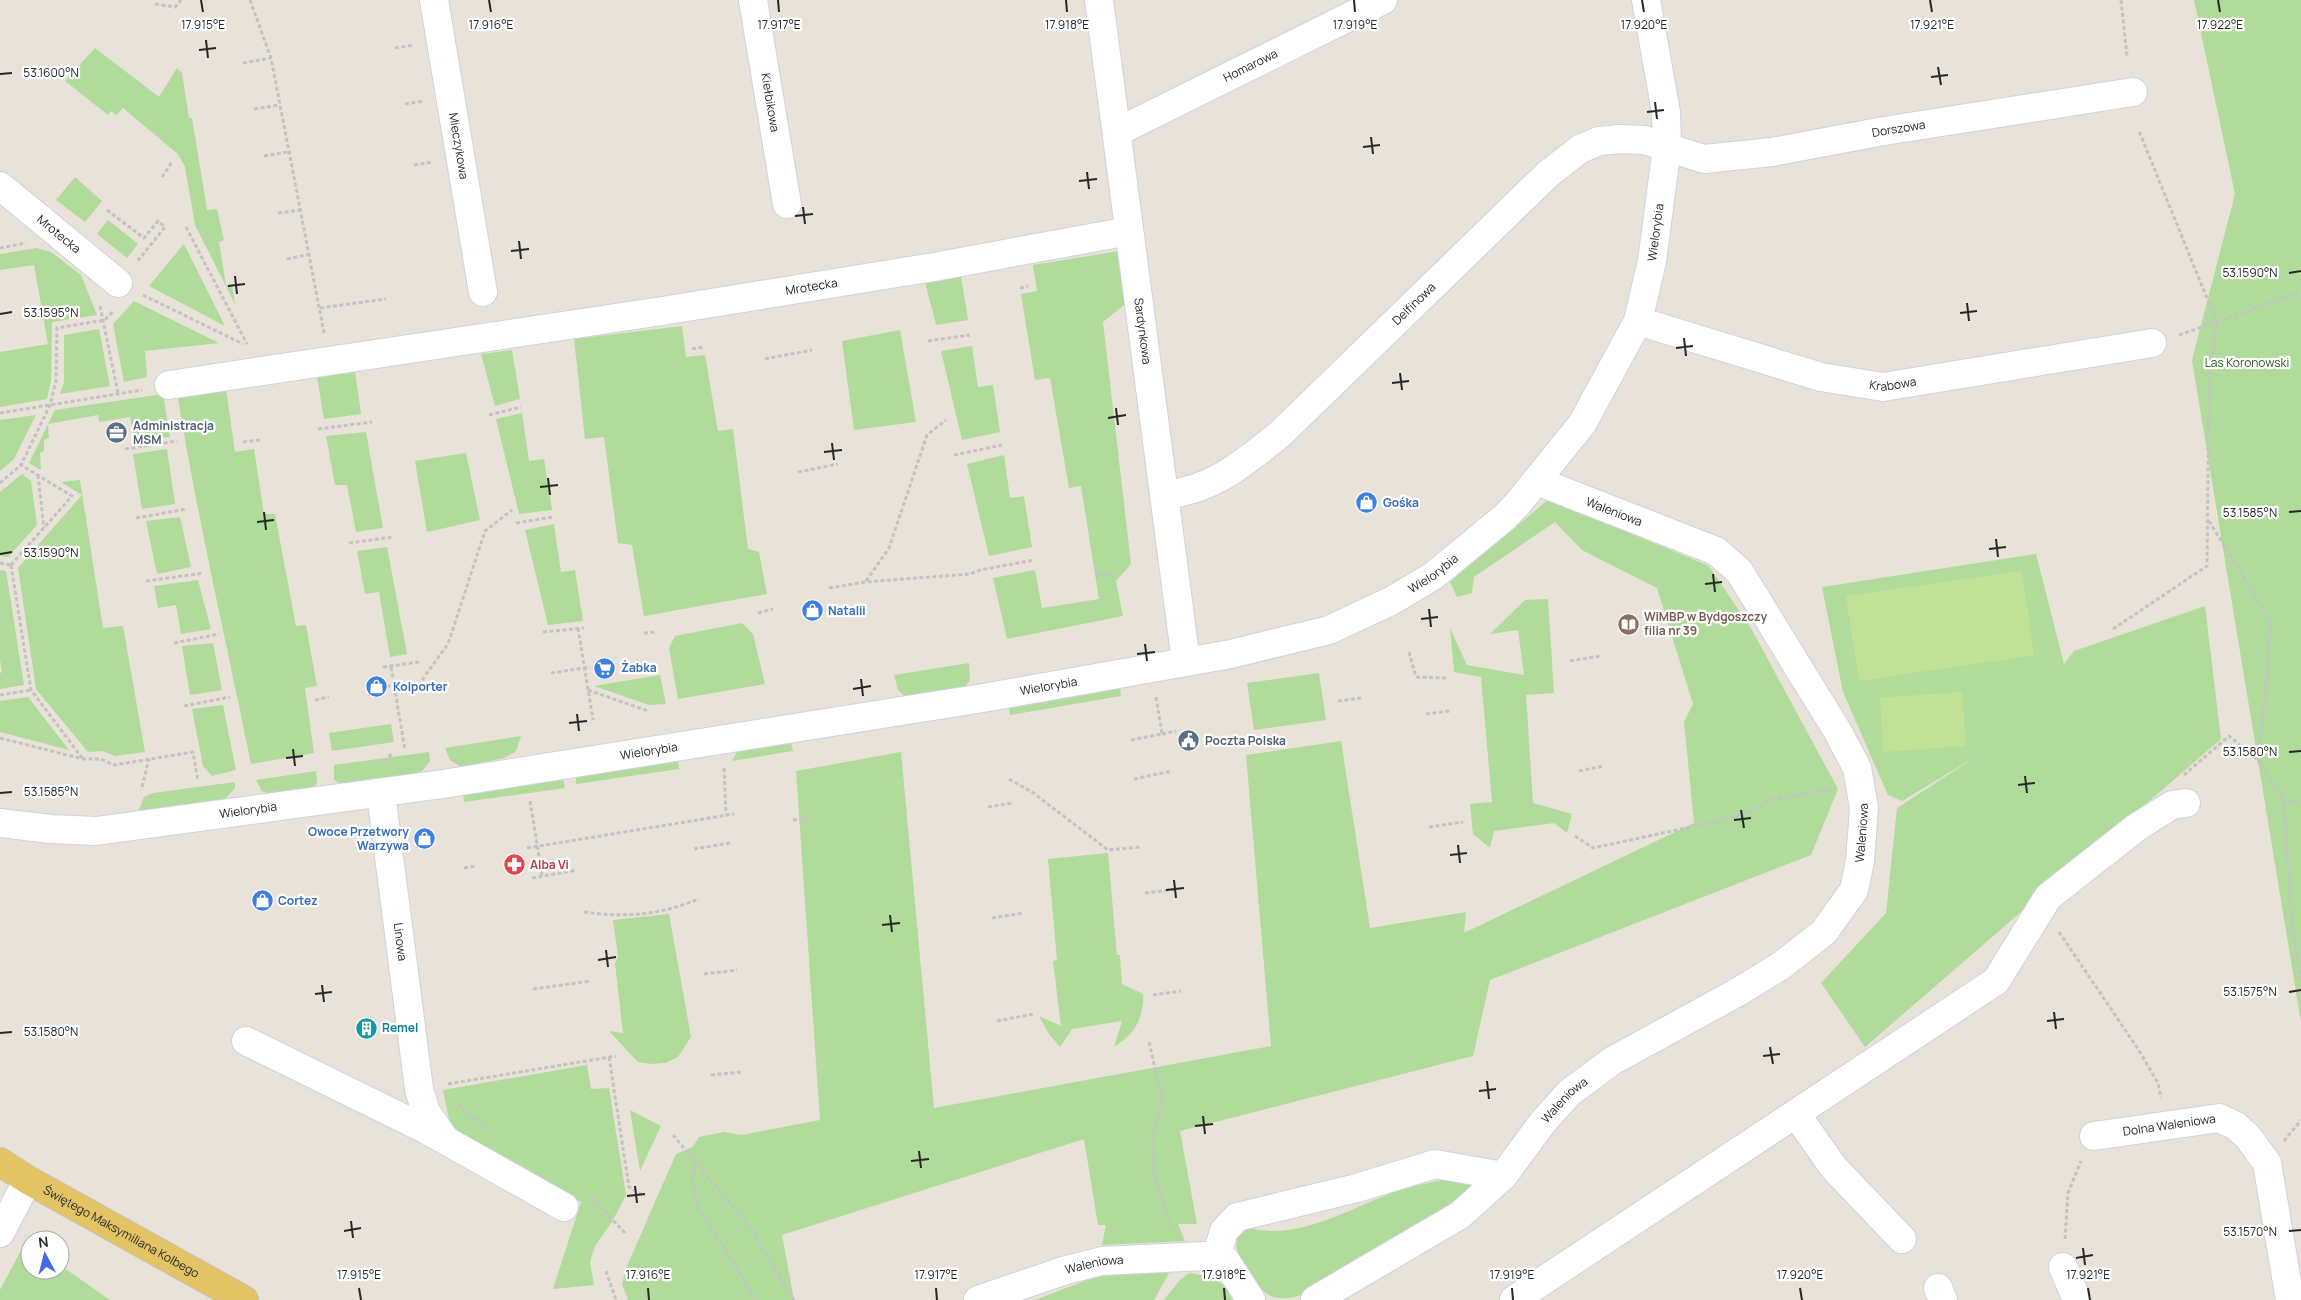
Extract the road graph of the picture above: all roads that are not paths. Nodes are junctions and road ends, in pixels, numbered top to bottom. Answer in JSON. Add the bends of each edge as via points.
{"nodes":[{"id":1,"x":434,"y":0,"type":"edge"},
{"id":2,"x":754,"y":0,"type":"edge"},
{"id":3,"x":1099,"y":0,"type":"edge"},
{"id":4,"x":1383,"y":0,"type":"edge"},
{"id":5,"x":1646,"y":0,"type":"edge"},
{"id":6,"x":2133,"y":92,"type":"dead end"},
{"id":7,"x":1117,"y":132,"type":"junction"},
{"id":8,"x":1667,"y":147,"type":"junction"},
{"id":9,"x":0,"y":186,"type":"edge"},
{"id":10,"x":787,"y":204,"type":"dead end"},
{"id":11,"x":1129,"y":231,"type":"junction"},
{"id":12,"x":128,"y":287,"type":"road end"},
{"id":13,"x":483,"y":292,"type":"dead end"},
{"id":14,"x":1638,"y":321,"type":"junction"},
{"id":15,"x":2152,"y":343,"type":"road end"},
{"id":16,"x":168,"y":385,"type":"road end"},
{"id":17,"x":1537,"y":481,"type":"junction"},
{"id":18,"x":1165,"y":495,"type":"junction"},
{"id":19,"x":1186,"y":662,"type":"junction"},
{"id":20,"x":2183,"y":791,"type":"road end"},
{"id":21,"x":381,"y":794,"type":"junction"},
{"id":22,"x":0,"y":823,"type":"edge"},
{"id":23,"x":246,"y":1041,"type":"dead end"},
{"id":24,"x":431,"y":1086,"type":"junction"},
{"id":25,"x":382,"y":1108,"type":"junction"},
{"id":26,"x":1796,"y":1114,"type":"junction"},
{"id":27,"x":2094,"y":1136,"type":"road end"},
{"id":28,"x":446,"y":1141,"type":"junction"},
{"id":29,"x":0,"y":1162,"type":"edge"},
{"id":30,"x":1503,"y":1176,"type":"junction"},
{"id":31,"x":28,"y":1180,"type":"junction"},
{"id":32,"x":564,"y":1207,"type":"dead end"},
{"id":33,"x":0,"y":1233,"type":"edge"},
{"id":34,"x":1902,"y":1239,"type":"dead end"},
{"id":35,"x":1216,"y":1258,"type":"junction"},
{"id":36,"x":2063,"y":1267,"type":"road end"},
{"id":37,"x":244,"y":1300,"type":"edge"},
{"id":38,"x":978,"y":1300,"type":"edge"},
{"id":39,"x":1251,"y":1300,"type":"edge"},
{"id":40,"x":1315,"y":1300,"type":"edge"},
{"id":41,"x":1514,"y":1300,"type":"edge"},
{"id":42,"x":2077,"y":1300,"type":"edge"},
{"id":43,"x":2290,"y":1300,"type":"edge"}],
"edges":[{"from":1,"to":13,"type":"street","name":"Mieczykowa"},
{"from":2,"to":10,"type":"street","name":"Kiełbikowa"},
{"from":3,"to":7,"type":"street","name":"Sardynkowa"},
{"from":4,"to":7,"type":"street","name":"Homarowa"},
{"from":5,"to":8,"type":"street","name":"Wielorybia","via":[[1666,112]]},
{"from":6,"to":8,"type":"street","name":"Dorszowa","via":[[1772,152],[1704,160]]},
{"from":7,"to":11,"type":"street","name":"Sardynkowa"},
{"from":8,"to":14,"type":"street","name":"Wielorybia","via":[[1652,261]]},
{"from":8,"to":18,"type":"street","name":"Delfinowa","via":[[1644,140],[1620,139],[1599,141],[1580,149],[1548,174],[1280,434],[1245,462],[1204,486]]},
{"from":9,"to":12,"type":"street","name":"Mrotecka"},
{"from":11,"to":16,"type":"street","name":"Mrotecka","via":[[912,271]]},
{"from":11,"to":18,"type":"street","name":"Sardynkowa"},
{"from":14,"to":15,"type":"street","name":"Krabowa","via":[[1821,377],[1882,387]]},
{"from":14,"to":17,"type":"street","name":"Wielorybia","via":[[1582,424]]},
{"from":17,"to":19,"type":"street","name":"Wielorybia","via":[[1505,518],[1487,533],[1433,576],[1391,602],[1329,630]]},
{"from":17,"to":30,"type":"street","name":"Waleniowa","via":[[1716,552],[1739,571],[1857,768],[1864,808],[1854,890],[1824,932],[1782,965],[1738,992],[1589,1076],[1543,1122]]},
{"from":18,"to":19,"type":"street","name":"Sardynkowa"},
{"from":19,"to":21,"type":"street","name":"Wielorybia","via":[[983,698]]},
{"from":20,"to":26,"type":"street","via":[[2172,805],[2136,827],[2048,897],[1996,981]]},
{"from":21,"to":22,"type":"street","name":"Wielorybia","via":[[96,831]]},
{"from":21,"to":24,"type":"street","name":"Linowa"},
{"from":23,"to":25,"type":"street","name":"Linowa"},
{"from":24,"to":25,"type":"street","name":"Linowa","via":[[413,1106],[404,1110]]},
{"from":24,"to":28,"type":"street","name":"Linowa","via":[[426,1112]]},
{"from":25,"to":28,"type":"street","name":"Linowa"},
{"from":26,"to":34,"type":"street","via":[[1834,1168]]},
{"from":26,"to":41,"type":"street"},
{"from":27,"to":43,"type":"street","name":"Dolna Waleniowa","via":[[2219,1118],[2236,1126],[2267,1163]]},
{"from":28,"to":32,"type":"street","name":"Linowa"},
{"from":29,"to":31,"type":"main road","name":"Świętego Maksymiliana Kolbego"},
{"from":30,"to":35,"type":"street","via":[[1435,1164],[1357,1188],[1237,1217],[1224,1231]]},
{"from":30,"to":40,"type":"street","name":"Waleniowa","via":[[1460,1215]]},
{"from":31,"to":33,"type":"street"},
{"from":31,"to":37,"type":"main road","name":"Świętego Maksymiliana Kolbego"},
{"from":35,"to":38,"type":"street","name":"Waleniowa","via":[[1102,1261]]},
{"from":35,"to":39,"type":"street","via":[[1225,1260]]},
{"from":36,"to":42,"type":"street"}]}
